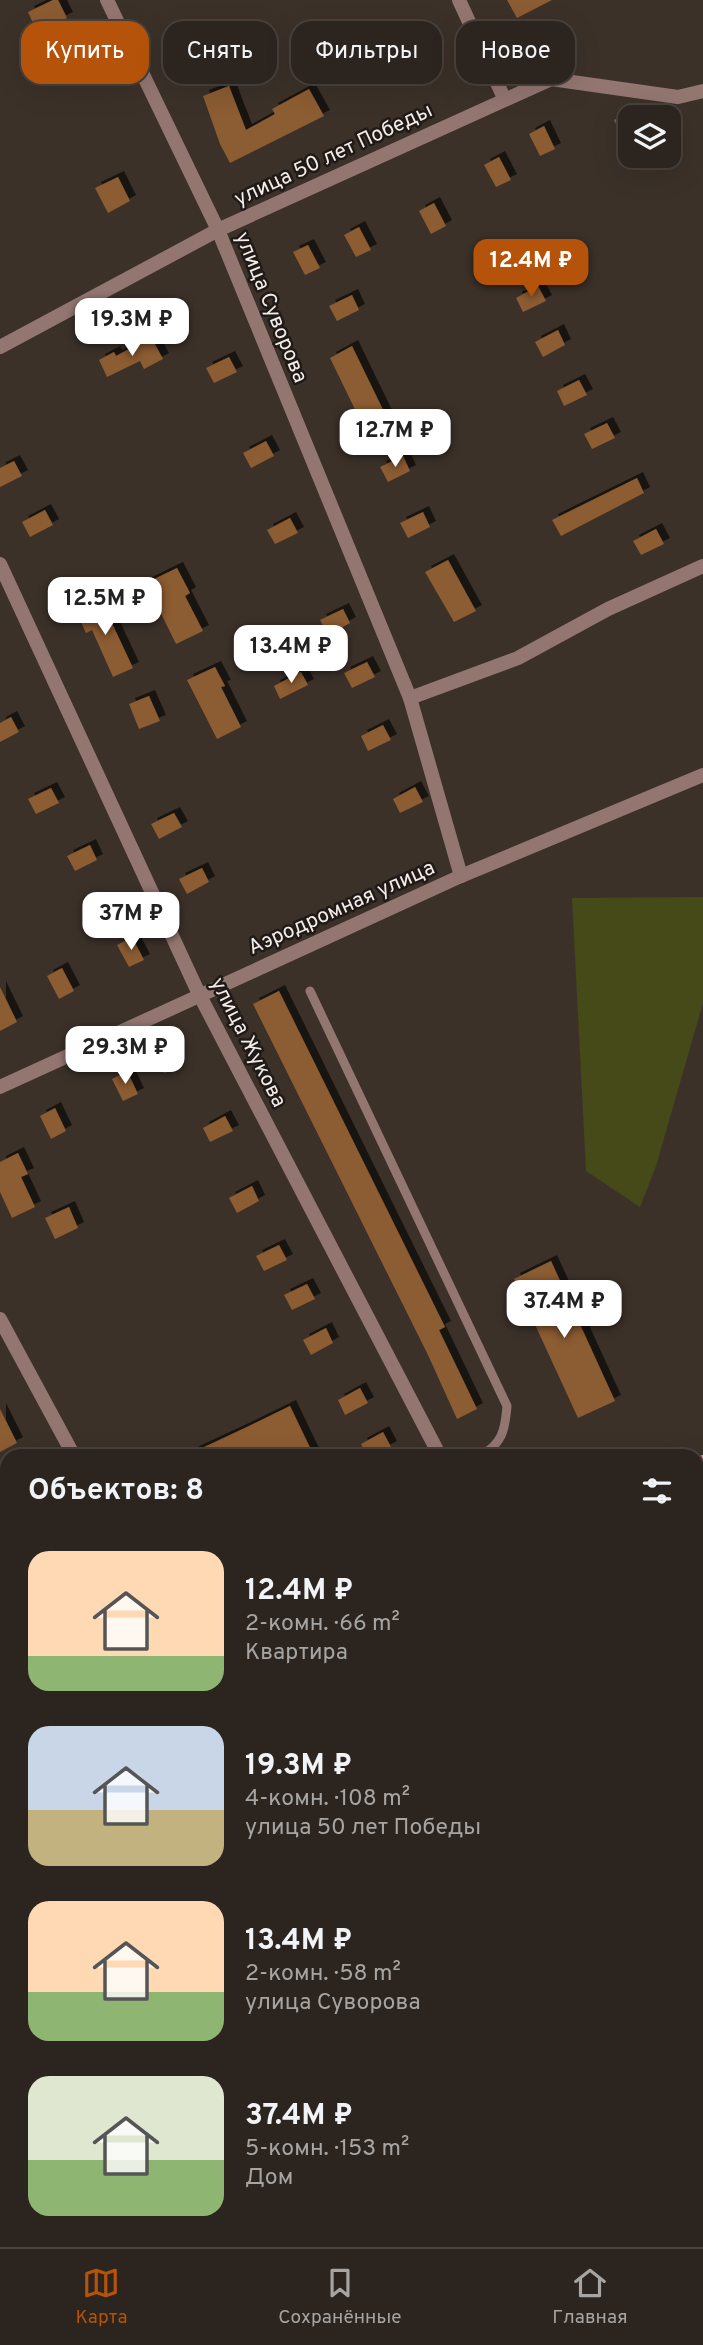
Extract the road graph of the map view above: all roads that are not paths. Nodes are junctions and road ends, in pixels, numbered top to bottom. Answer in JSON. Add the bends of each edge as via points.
{"nodes":[{"id":1,"x":107,"y":0,"type":"edge"},
{"id":2,"x":459,"y":0,"type":"edge"},
{"id":3,"x":703,"y":91,"type":"edge"},
{"id":4,"x":504,"y":98,"type":"junction"},
{"id":5,"x":218,"y":230,"type":"junction"},
{"id":6,"x":0,"y":347,"type":"edge"},
{"id":7,"x":0,"y":564,"type":"edge"},
{"id":8,"x":703,"y":566,"type":"edge"},
{"id":9,"x":410,"y":698,"type":"junction"},
{"id":10,"x":703,"y":775,"type":"edge"},
{"id":11,"x":461,"y":876,"type":"junction"},
{"id":12,"x":310,"y":992,"type":"dead end"},
{"id":13,"x":199,"y":994,"type":"junction"},
{"id":14,"x":0,"y":1087,"type":"edge"},
{"id":15,"x":0,"y":1319,"type":"edge"},
{"id":16,"x":70,"y":1449,"type":"edge"},
{"id":17,"x":436,"y":1449,"type":"edge"},
{"id":18,"x":493,"y":1449,"type":"edge"}],
"edges":[{"from":1,"to":5,"type":"street","name":"улица Суворова"},
{"from":2,"to":4,"type":"street"},
{"from":3,"to":4,"type":"street","name":"улица 50 лет Победы","via":[[678,97],[551,79]]},
{"from":4,"to":5,"type":"street","name":"улица 50 лет Победы"},
{"from":5,"to":6,"type":"street","name":"улица 50 лет Победы"},
{"from":5,"to":9,"type":"street","name":"улица Суворова"},
{"from":7,"to":13,"type":"street","name":"улица Жукова"},
{"from":8,"to":9,"type":"street","via":[[608,609],[518,658]]},
{"from":9,"to":11,"type":"street","name":"улица Суворова"},
{"from":10,"to":11,"type":"street","name":"Аэродромная улица"},
{"from":11,"to":13,"type":"street","name":"Аэродромная улица"},
{"from":12,"to":18,"type":"lane","via":[[507,1406],[505,1433]]},
{"from":13,"to":14,"type":"street","name":"Аэродромная улица"},
{"from":13,"to":17,"type":"street","name":"улица Жукова"},
{"from":15,"to":16,"type":"street"}]}
